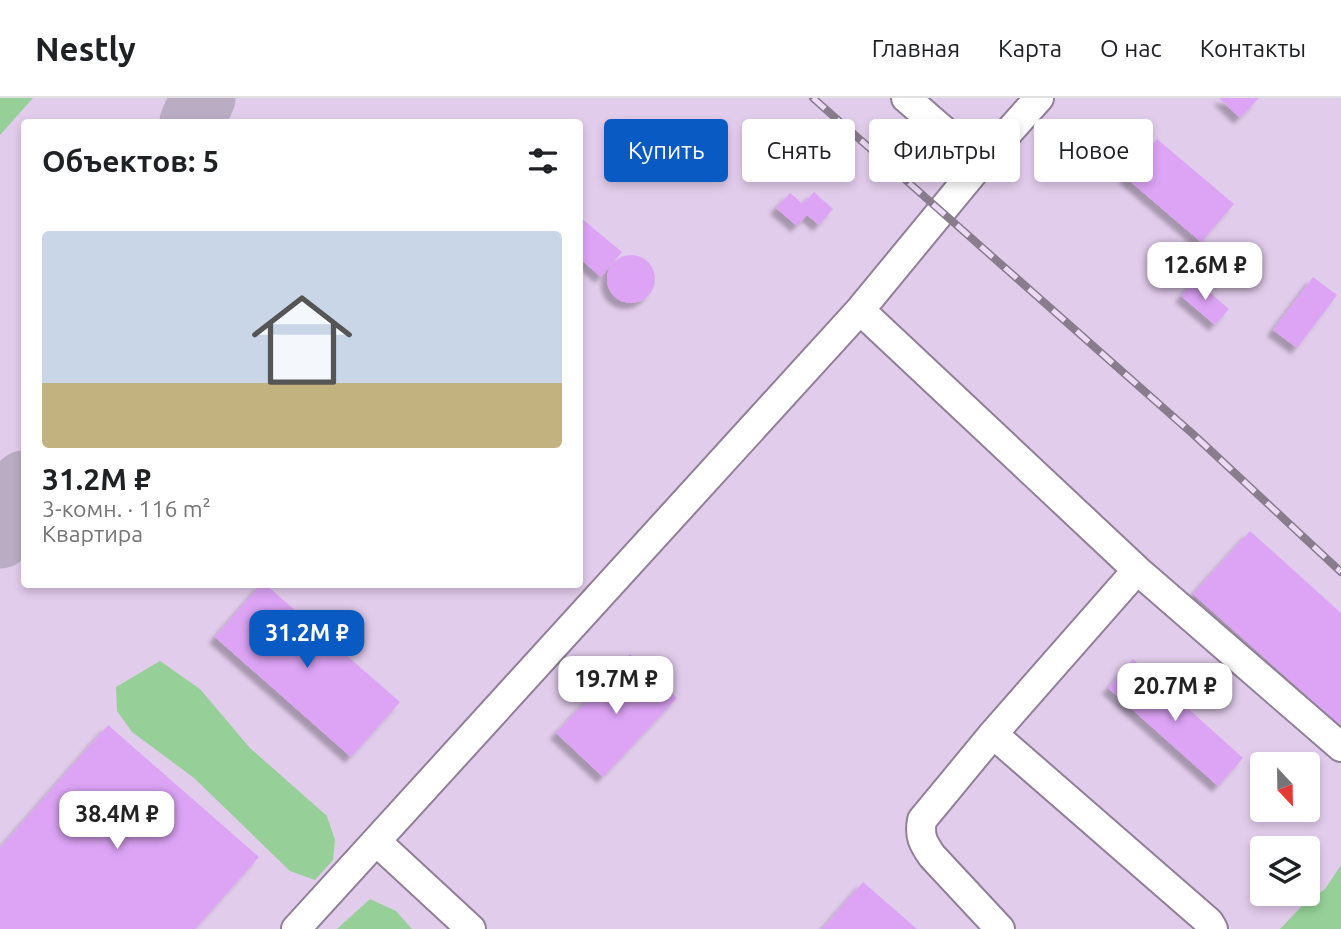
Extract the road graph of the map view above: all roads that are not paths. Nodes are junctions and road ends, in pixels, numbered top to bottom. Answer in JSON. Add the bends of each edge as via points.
{"nodes":[{"id":1,"x":906,"y":98,"type":"edge"},
{"id":2,"x":1039,"y":98,"type":"edge"},
{"id":3,"x":930,"y":119,"type":"edge"},
{"id":4,"x":1020,"y":119,"type":"edge"},
{"id":5,"x":965,"y":182,"type":"edge"},
{"id":6,"x":860,"y":310,"type":"junction"},
{"id":7,"x":1137,"y":570,"type":"junction"},
{"id":8,"x":993,"y":734,"type":"junction"},
{"id":9,"x":1341,"y":747,"type":"edge"},
{"id":10,"x":377,"y":842,"type":"junction"},
{"id":11,"x":296,"y":929,"type":"edge"},
{"id":12,"x":471,"y":929,"type":"edge"},
{"id":13,"x":1000,"y":929,"type":"edge"},
{"id":14,"x":1213,"y":929,"type":"edge"}],
"edges":[{"from":1,"to":3,"type":"lane"},
{"from":2,"to":4,"type":"lane"},
{"from":5,"to":6,"type":"lane"},
{"from":6,"to":7,"type":"lane"},
{"from":6,"to":10,"type":"lane"},
{"from":7,"to":8,"type":"lane"},
{"from":7,"to":9,"type":"lane"},
{"from":8,"to":13,"type":"lane","via":[[927,813],[919,833],[932,856]]},
{"from":8,"to":14,"type":"lane"},
{"from":10,"to":11,"type":"lane"},
{"from":10,"to":12,"type":"lane"}]}
